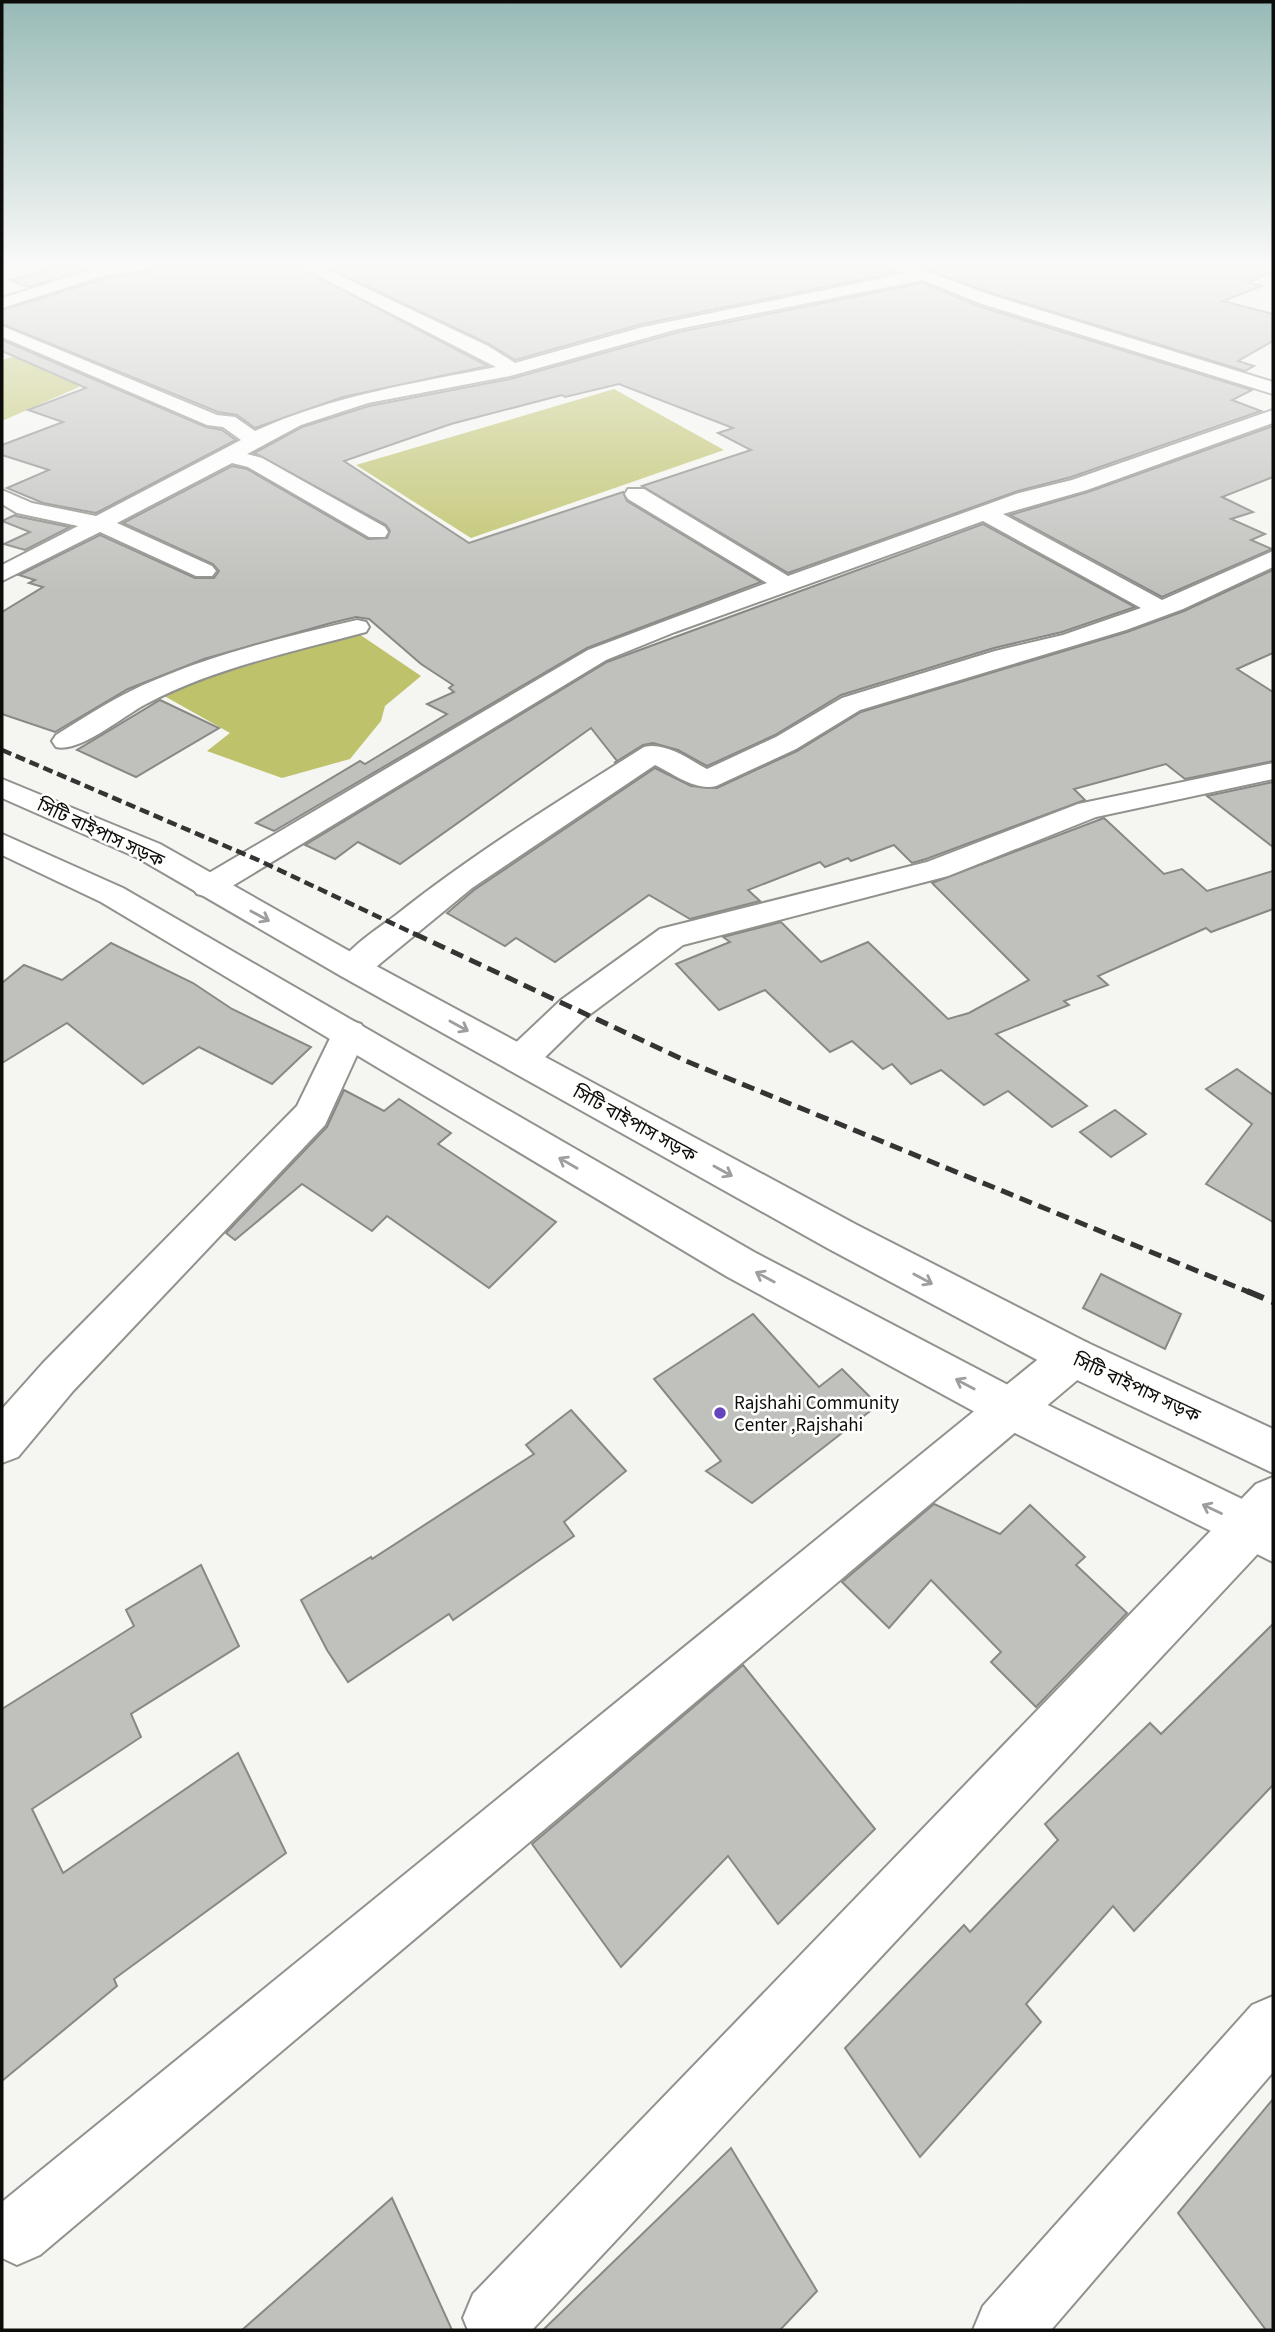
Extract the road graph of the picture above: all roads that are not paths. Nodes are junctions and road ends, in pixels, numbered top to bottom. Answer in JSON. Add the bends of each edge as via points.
{"nodes":[{"id":1,"x":101,"y":373,"type":"edge"},
{"id":2,"x":490,"y":373,"type":"edge"},
{"id":3,"x":1224,"y":373,"type":"edge"},
{"id":4,"x":1273,"y":388,"type":"edge"},
{"id":5,"x":1273,"y":416,"type":"edge"},
{"id":6,"x":254,"y":439,"type":"junction"},
{"id":7,"x":229,"y":456,"type":"junction"},
{"id":8,"x":636,"y":494,"type":"dead end"},
{"id":9,"x":2,"y":496,"type":"edge"},
{"id":10,"x":986,"y":514,"type":"junction"},
{"id":11,"x":100,"y":524,"type":"junction"},
{"id":12,"x":377,"y":532,"type":"dead end"},
{"id":13,"x":1273,"y":558,"type":"edge"},
{"id":14,"x":204,"y":571,"type":"dead end"},
{"id":15,"x":2,"y":574,"type":"edge"},
{"id":16,"x":785,"y":584,"type":"junction"},
{"id":17,"x":1161,"y":609,"type":"junction"},
{"id":18,"x":357,"y":627,"type":"dead end"},
{"id":19,"x":66,"y":741,"type":"dead end"},
{"id":20,"x":1273,"y":771,"type":"edge"},
{"id":21,"x":2,"y":788,"type":"edge"},
{"id":22,"x":2,"y":842,"type":"edge"},
{"id":23,"x":208,"y":887,"type":"junction"},
{"id":24,"x":354,"y":968,"type":"junction"},
{"id":25,"x":349,"y":1033,"type":"junction"},
{"id":26,"x":520,"y":1060,"type":"junction"},
{"id":27,"x":1073,"y":1357,"type":"junction"},
{"id":28,"x":1013,"y":1410,"type":"junction"},
{"id":29,"x":2,"y":1443,"type":"edge"},
{"id":30,"x":1273,"y":1452,"type":"edge"},
{"id":31,"x":1266,"y":1522,"type":"edge"},
{"id":32,"x":1273,"y":2026,"type":"edge"},
{"id":33,"x":17,"y":2232,"type":"dead end"},
{"id":34,"x":497,"y":2318,"type":"dead end"},
{"id":35,"x":1007,"y":2330,"type":"edge"}],
"edges":[{"from":1,"to":6,"type":"street","via":[[214,421],[228,421]]},
{"from":2,"to":6,"type":"street","via":[[402,388]]},
{"from":3,"to":4,"type":"street"},
{"from":5,"to":10,"type":"street"},
{"from":6,"to":7,"type":"street"},
{"from":7,"to":11,"type":"street"},
{"from":7,"to":12,"type":"street","via":[[255,462]]},
{"from":8,"to":16,"type":"street"},
{"from":9,"to":11,"type":"street","via":[[25,508]]},
{"from":10,"to":16,"type":"street"},
{"from":10,"to":17,"type":"street"},
{"from":11,"to":14,"type":"street"},
{"from":11,"to":15,"type":"street"},
{"from":13,"to":17,"type":"street"},
{"from":16,"to":23,"type":"street","via":[[597,655]]},
{"from":17,"to":24,"type":"street","via":[[1070,641],[1004,656],[851,704],[786,743],[706,780],[654,753],[561,812],[399,927]]},
{"from":18,"to":19,"type":"street","via":[[178,679],[119,707]]},
{"from":20,"to":26,"type":"street","via":[[1088,810],[937,869],[672,937],[573,1009]]},
{"from":21,"to":23,"type":"street","name":"সিটি বাইপাস সড়ক","via":[[149,851]]},
{"from":22,"to":25,"type":"street","via":[[112,895]]},
{"from":23,"to":24,"type":"street","name":"সিটি বাইপাস সড়ক","one_way":true},
{"from":24,"to":26,"type":"street","name":"সিটি বাইপাস সড়ক","one_way":true},
{"from":28,"to":25,"type":"street","one_way":true,"via":[[740,1264]]},
{"from":25,"to":29,"type":"street","via":[[312,1115],[58,1377]]},
{"from":26,"to":27,"type":"street","name":"সিটি বাইপাস সড়ক","one_way":true},
{"from":27,"to":28,"type":"street"},
{"from":27,"to":30,"type":"street","name":"সিটি বাইপাস সড়ক"},
{"from":31,"to":28,"type":"street","one_way":true},
{"from":28,"to":33,"type":"street"},
{"from":31,"to":34,"type":"street"},
{"from":32,"to":35,"type":"street"}]}
